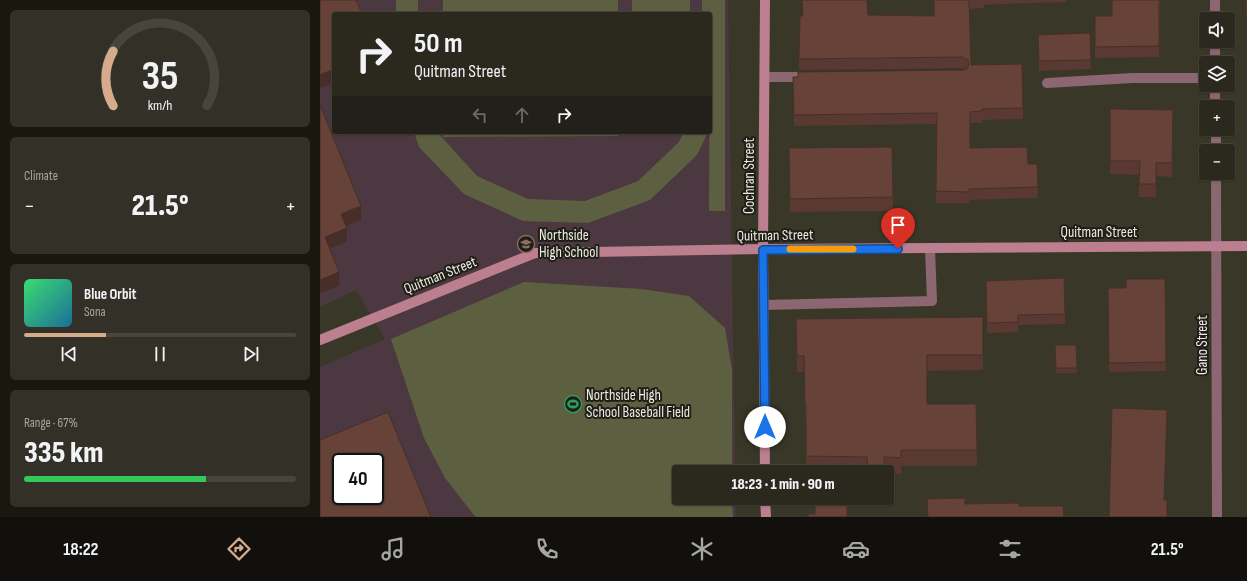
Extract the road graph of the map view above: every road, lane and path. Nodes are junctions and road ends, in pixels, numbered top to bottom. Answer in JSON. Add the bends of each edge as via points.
{"nodes":[{"id":1,"x":765,"y":0,"type":"edge"},
{"id":2,"x":1215,"y":0,"type":"edge"},
{"id":3,"x":1215,"y":12,"type":"edge"},
{"id":4,"x":765,"y":77,"type":"junction"},
{"id":5,"x":818,"y":77,"type":"edge"},
{"id":6,"x":1199,"y":78,"type":"edge"},
{"id":7,"x":1047,"y":83,"type":"dead end"},
{"id":8,"x":1216,"y":180,"type":"edge"},
{"id":9,"x":1217,"y":246,"type":"junction"},
{"id":10,"x":1247,"y":246,"type":"edge"},
{"id":11,"x":930,"y":248,"type":"junction"},
{"id":12,"x":763,"y":250,"type":"junction"},
{"id":13,"x":764,"y":305,"type":"junction"},
{"id":14,"x":320,"y":340,"type":"edge"},
{"id":15,"x":765,"y":465,"type":"edge"},
{"id":16,"x":766,"y":505,"type":"edge"},
{"id":17,"x":766,"y":517,"type":"edge"},
{"id":18,"x":1217,"y":517,"type":"edge"}],
"edges":[{"from":1,"to":4,"type":"main road","name":"Cochran Street"},
{"from":2,"to":3,"type":"street"},
{"from":4,"to":5,"type":"street"},
{"from":4,"to":12,"type":"main road","name":"Cochran Street"},
{"from":6,"to":7,"type":"street","via":[[1132,78]]},
{"from":8,"to":9,"type":"street","name":"Gano Street"},
{"from":9,"to":10,"type":"main road","name":"Quitman Street"},
{"from":9,"to":11,"type":"main road","name":"Quitman Street"},
{"from":9,"to":18,"type":"street","name":"Gano Street"},
{"from":11,"to":12,"type":"main road","name":"Quitman Street"},
{"from":11,"to":13,"type":"street","via":[[932,301]]},
{"from":12,"to":13,"type":"main road","name":"Cochran Street"},
{"from":12,"to":14,"type":"main road","name":"Quitman Street","via":[[535,254]]},
{"from":13,"to":15,"type":"main road","name":"Cochran Street"},
{"from":16,"to":17,"type":"main road"}]}
